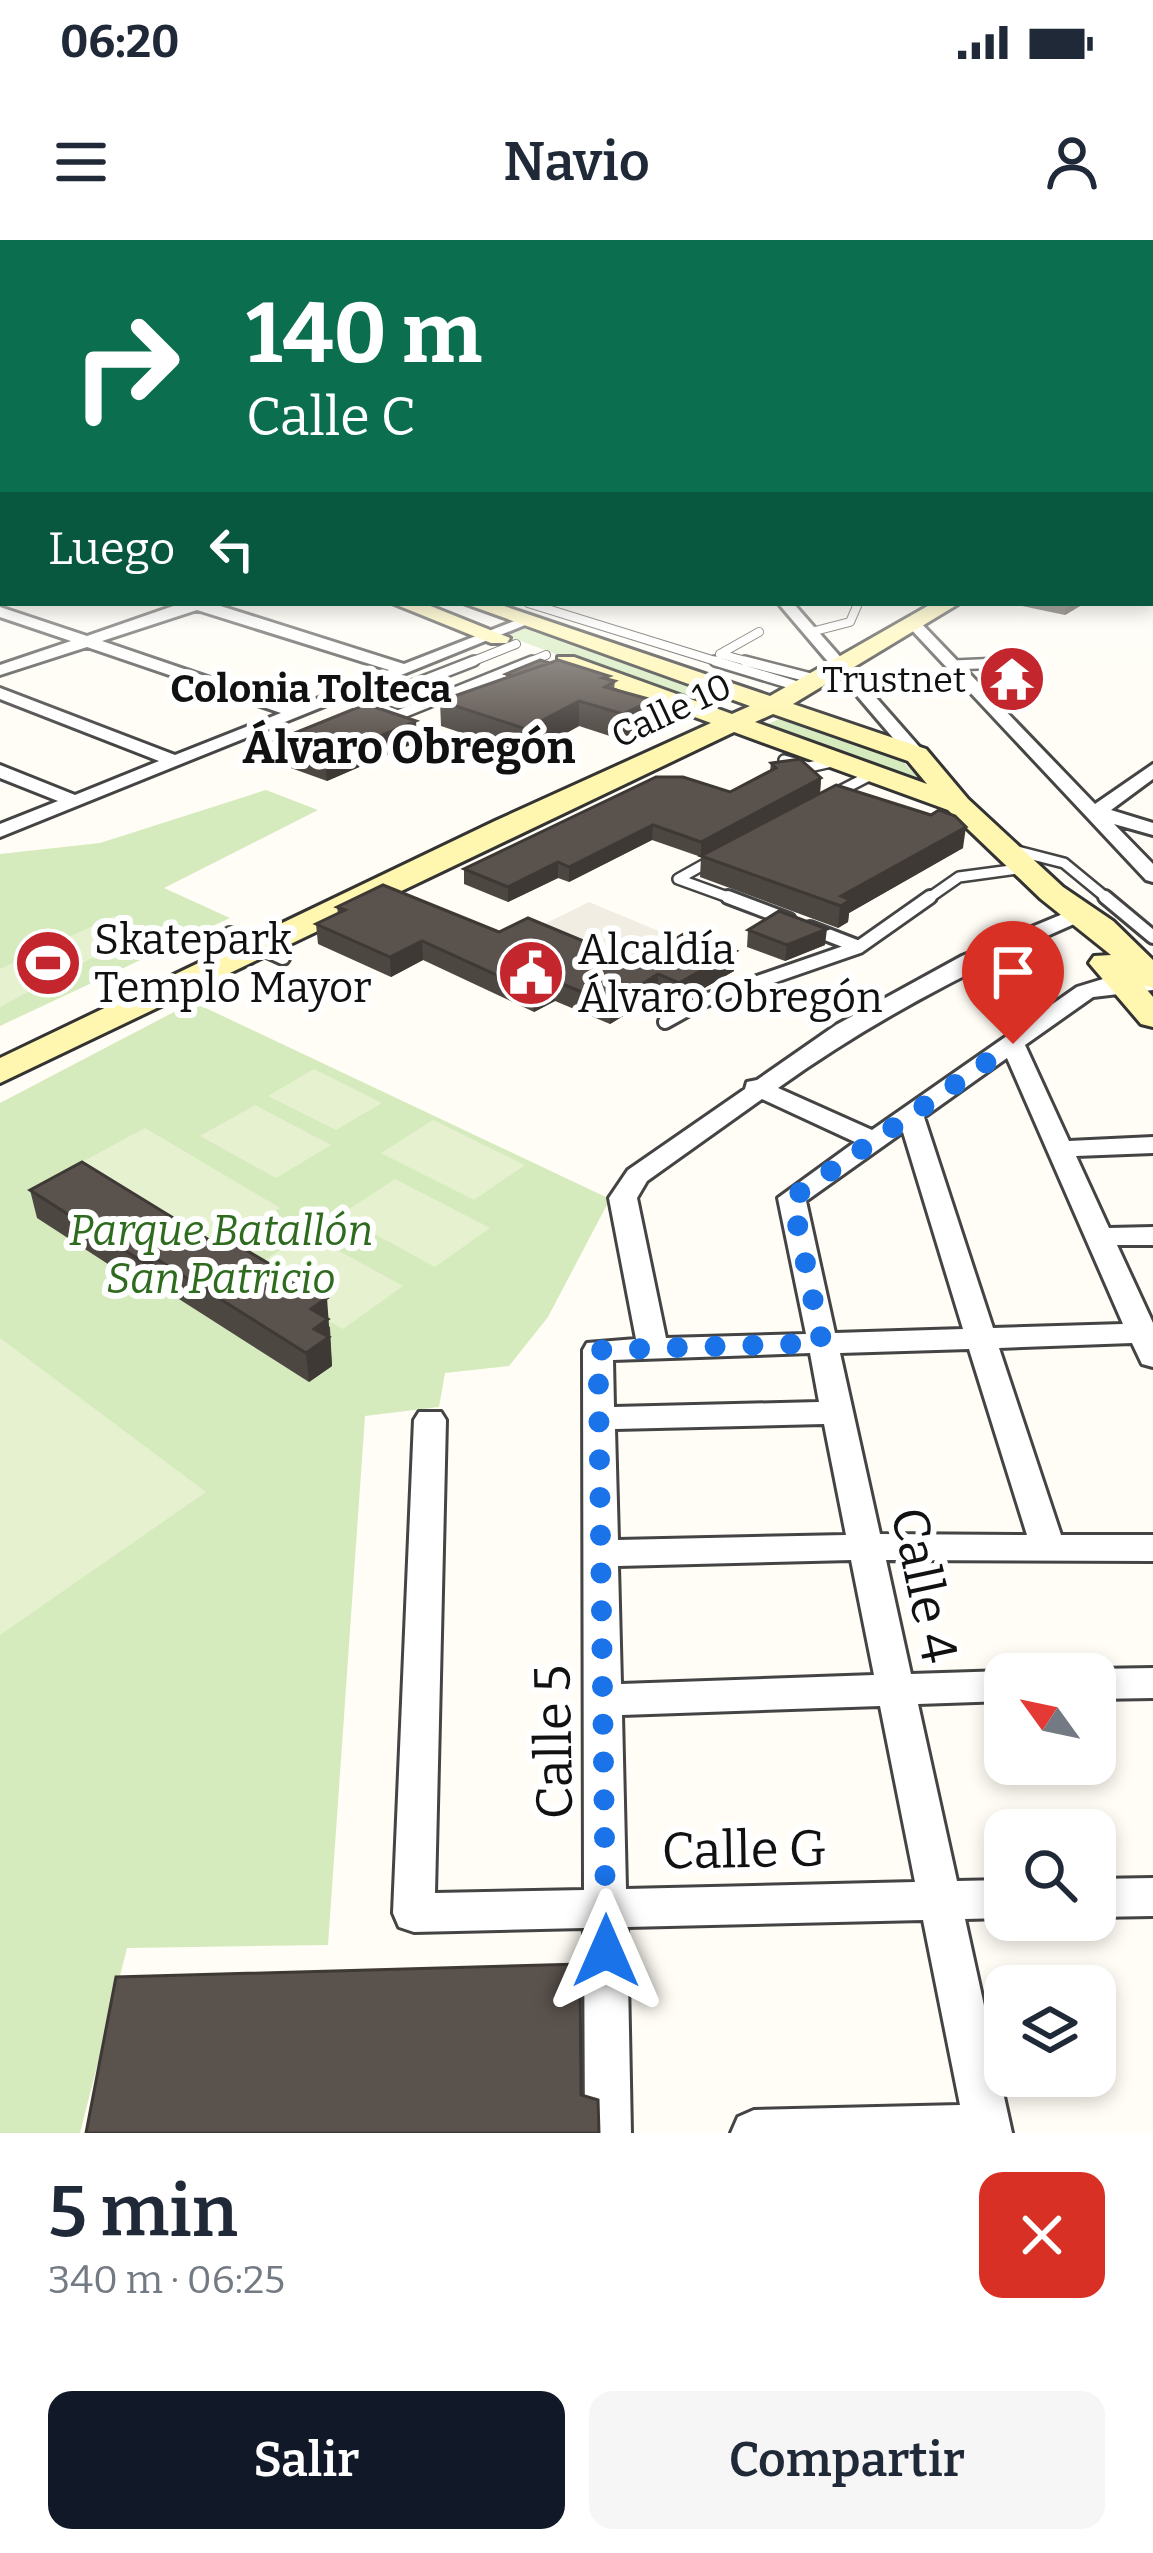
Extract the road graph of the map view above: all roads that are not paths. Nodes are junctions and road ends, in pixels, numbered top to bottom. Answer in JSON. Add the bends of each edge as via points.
{"nodes":[{"id":1,"x":190,"y":606,"type":"edge"},
{"id":2,"x":202,"y":606,"type":"edge"},
{"id":3,"x":411,"y":606,"type":"edge"},
{"id":4,"x":482,"y":606,"type":"edge"},
{"id":5,"x":785,"y":606,"type":"edge"},
{"id":6,"x":857,"y":606,"type":"edge"},
{"id":7,"x":942,"y":606,"type":"edge"},
{"id":8,"x":0,"y":612,"type":"edge"},
{"id":9,"x":905,"y":622,"type":"edge"},
{"id":10,"x":524,"y":623,"type":"edge"},
{"id":11,"x":759,"y":632,"type":"dead end"},
{"id":12,"x":490,"y":634,"type":"junction"},
{"id":13,"x":86,"y":642,"type":"junction"},
{"id":14,"x":720,"y":654,"type":"junction"},
{"id":15,"x":546,"y":655,"type":"junction"},
{"id":16,"x":704,"y":661,"type":"junction"},
{"id":17,"x":1024,"y":662,"type":"dead end"},
{"id":18,"x":954,"y":665,"type":"junction"},
{"id":19,"x":403,"y":669,"type":"junction"},
{"id":20,"x":0,"y":670,"type":"edge"},
{"id":21,"x":787,"y":683,"type":"junction"},
{"id":22,"x":0,"y":693,"type":"edge"},
{"id":23,"x":296,"y":712,"type":"junction"},
{"id":24,"x":917,"y":755,"type":"junction"},
{"id":25,"x":784,"y":760,"type":"edge"},
{"id":26,"x":841,"y":760,"type":"junction"},
{"id":27,"x":174,"y":761,"type":"junction"},
{"id":28,"x":1153,"y":770,"type":"edge"},
{"id":29,"x":0,"y":771,"type":"edge"},
{"id":30,"x":875,"y":772,"type":"junction"},
{"id":31,"x":74,"y":801,"type":"junction"},
{"id":32,"x":818,"y":802,"type":"edge"},
{"id":33,"x":958,"y":805,"type":"junction"},
{"id":34,"x":1096,"y":812,"type":"junction"},
{"id":35,"x":1153,"y":829,"type":"edge"},
{"id":36,"x":0,"y":831,"type":"edge"},
{"id":37,"x":718,"y":857,"type":"edge"},
{"id":38,"x":1018,"y":859,"type":"junction"},
{"id":39,"x":1153,"y":876,"type":"edge"},
{"id":40,"x":1066,"y":907,"type":"junction"},
{"id":41,"x":257,"y":946,"type":"junction"},
{"id":42,"x":859,"y":946,"type":"junction"},
{"id":43,"x":1146,"y":968,"type":"edge"},
{"id":44,"x":1153,"y":1017,"type":"edge"},
{"id":45,"x":665,"y":1022,"type":"dead end"},
{"id":46,"x":1013,"y":1044,"type":"junction"},
{"id":47,"x":0,"y":1046,"type":"edge"},
{"id":48,"x":0,"y":1072,"type":"edge"},
{"id":49,"x":756,"y":1088,"type":"junction"},
{"id":50,"x":910,"y":1114,"type":"junction"},
{"id":51,"x":873,"y":1141,"type":"junction"},
{"id":52,"x":1153,"y":1145,"type":"edge"},
{"id":53,"x":1060,"y":1150,"type":"junction"},
{"id":54,"x":1153,"y":1236,"type":"edge"},
{"id":55,"x":1099,"y":1237,"type":"junction"},
{"id":56,"x":981,"y":1338,"type":"junction"},
{"id":57,"x":1149,"y":1342,"type":"edge"},
{"id":58,"x":822,"y":1343,"type":"junction"},
{"id":59,"x":653,"y":1348,"type":"junction"},
{"id":60,"x":837,"y":1413,"type":"junction"},
{"id":61,"x":599,"y":1418,"type":"junction"},
{"id":62,"x":430,"y":1420,"type":"dead end"},
{"id":63,"x":865,"y":1546,"type":"junction"},
{"id":64,"x":1048,"y":1548,"type":"junction"},
{"id":65,"x":1153,"y":1548,"type":"edge"},
{"id":66,"x":601,"y":1553,"type":"junction"},
{"id":67,"x":1153,"y":1683,"type":"edge"},
{"id":68,"x":1116,"y":1684,"type":"edge"},
{"id":69,"x":984,"y":1687,"type":"edge"},
{"id":70,"x":895,"y":1689,"type":"junction"},
{"id":71,"x":603,"y":1700,"type":"junction"},
{"id":72,"x":1116,"y":1898,"type":"edge"},
{"id":73,"x":1153,"y":1898,"type":"edge"},
{"id":74,"x":984,"y":1899,"type":"edge"},
{"id":75,"x":939,"y":1900,"type":"junction"},
{"id":76,"x":606,"y":1905,"type":"junction"},
{"id":77,"x":988,"y":2131,"type":"edge"},
{"id":78,"x":608,"y":2133,"type":"edge"},
{"id":79,"x":754,"y":2133,"type":"edge"}],
"edges":[{"from":1,"to":13,"type":"street"},
{"from":2,"to":19,"type":"street"},
{"from":3,"to":12,"type":"street"},
{"from":4,"to":10,"type":"street"},
{"from":5,"to":21,"type":"street"},
{"from":6,"to":21,"type":"lane"},
{"from":7,"to":9,"type":"street","name":"Calle 10"},
{"from":8,"to":13,"type":"street"},
{"from":9,"to":18,"type":"street"},
{"from":9,"to":21,"type":"street","name":"Calle 10"},
{"from":10,"to":12,"type":"street"},
{"from":10,"to":15,"type":"street"},
{"from":10,"to":15,"type":"lane","via":[[366,703],[398,715]]},
{"from":10,"to":16,"type":"lane"},
{"from":10,"to":21,"type":"street"},
{"from":11,"to":14,"type":"lane"},
{"from":12,"to":19,"type":"street"},
{"from":13,"to":20,"type":"street"},
{"from":13,"to":23,"type":"street"},
{"from":14,"to":16,"type":"lane"},
{"from":14,"to":21,"type":"lane"},
{"from":15,"to":21,"type":"street"},
{"from":16,"to":21,"type":"lane"},
{"from":17,"to":18,"type":"lane"},
{"from":18,"to":34,"type":"street"},
{"from":19,"to":23,"type":"street"},
{"from":21,"to":24,"type":"street"},
{"from":21,"to":24,"type":"street"},
{"from":21,"to":26,"type":"street"},
{"from":21,"to":41,"type":"street","name":"Calle 10"},
{"from":22,"to":27,"type":"street"},
{"from":23,"to":27,"type":"street"},
{"from":24,"to":33,"type":"street"},
{"from":25,"to":26,"type":"lane"},
{"from":26,"to":30,"type":"street"},
{"from":27,"to":31,"type":"street"},
{"from":28,"to":34,"type":"street"},
{"from":29,"to":31,"type":"street"},
{"from":30,"to":32,"type":"lane"},
{"from":30,"to":33,"type":"street"},
{"from":31,"to":36,"type":"street"},
{"from":33,"to":38,"type":"street"},
{"from":34,"to":35,"type":"street"},
{"from":34,"to":39,"type":"street"},
{"from":37,"to":42,"type":"lane","via":[[678,879]]},
{"from":38,"to":40,"type":"street"},
{"from":38,"to":42,"type":"lane","via":[[959,877]]},
{"from":38,"to":43,"type":"lane","via":[[1064,862]]},
{"from":40,"to":43,"type":"street"},
{"from":40,"to":49,"type":"street"},
{"from":41,"to":47,"type":"street","name":"Calle 10"},
{"from":41,"to":48,"type":"street","name":"Calle 10"},
{"from":42,"to":45,"type":"lane"},
{"from":43,"to":44,"type":"street"},
{"from":43,"to":46,"type":"street","via":[[1085,992]]},
{"from":46,"to":50,"type":"street"},
{"from":46,"to":53,"type":"street"},
{"from":49,"to":51,"type":"street"},
{"from":49,"to":59,"type":"street","via":[[637,1176],[623,1198]]},
{"from":50,"to":51,"type":"street"},
{"from":50,"to":56,"type":"street"},
{"from":51,"to":58,"type":"street","name":"Calle 4","via":[[792,1198]]},
{"from":52,"to":53,"type":"street"},
{"from":53,"to":55,"type":"street"},
{"from":54,"to":55,"type":"street"},
{"from":55,"to":57,"type":"street"},
{"from":56,"to":57,"type":"street"},
{"from":56,"to":58,"type":"street"},
{"from":56,"to":64,"type":"street"},
{"from":58,"to":59,"type":"street"},
{"from":58,"to":60,"type":"street","name":"Calle 4"},
{"from":59,"to":61,"type":"street","name":"Calle 5","via":[[598,1350]]},
{"from":60,"to":61,"type":"street"},
{"from":60,"to":63,"type":"street","name":"Calle 4"},
{"from":61,"to":66,"type":"street","name":"Calle 5"},
{"from":62,"to":76,"type":"street","name":"Calle G","via":[[414,1913]]},
{"from":63,"to":64,"type":"street"},
{"from":63,"to":66,"type":"street"},
{"from":63,"to":70,"type":"street","name":"Calle 4"},
{"from":64,"to":65,"type":"street"},
{"from":66,"to":71,"type":"street","name":"Calle 5"},
{"from":67,"to":68,"type":"street"},
{"from":69,"to":70,"type":"street"},
{"from":70,"to":71,"type":"street"},
{"from":70,"to":75,"type":"street","name":"Calle 4"},
{"from":71,"to":76,"type":"street","name":"Calle 5"},
{"from":72,"to":73,"type":"street"},
{"from":74,"to":75,"type":"street","name":"Calle G"},
{"from":75,"to":76,"type":"street","name":"Calle G"},
{"from":75,"to":77,"type":"street","name":"Calle 4"},
{"from":76,"to":78,"type":"street","name":"Calle 5"},
{"from":77,"to":79,"type":"street"}]}
